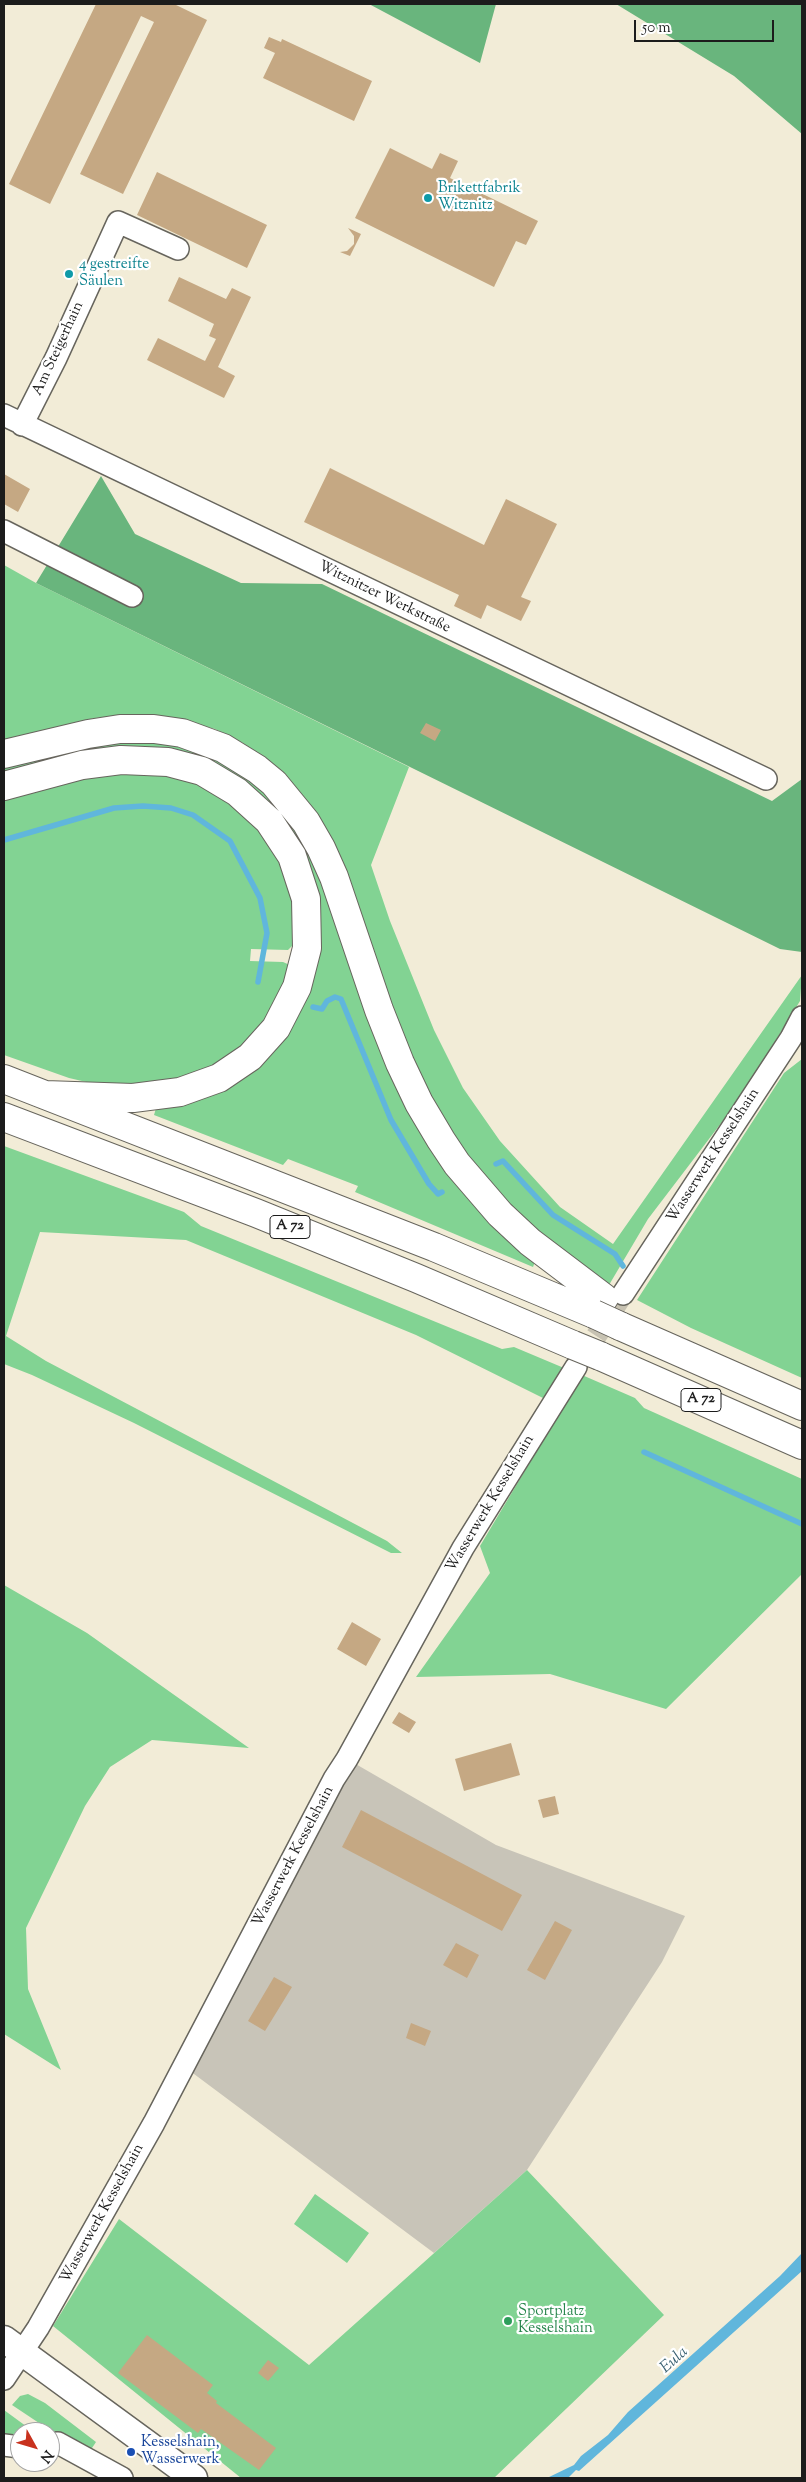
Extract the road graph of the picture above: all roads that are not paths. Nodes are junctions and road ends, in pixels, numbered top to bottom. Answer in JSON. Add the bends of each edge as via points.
{"nodes":[{"id":1,"x":178,"y":249,"type":"dead end"},
{"id":2,"x":13,"y":420,"type":"edge"},
{"id":3,"x":4,"y":531,"type":"edge"},
{"id":4,"x":132,"y":596,"type":"dead end"},
{"id":5,"x":4,"y":754,"type":"edge"},
{"id":6,"x":766,"y":779,"type":"dead end"},
{"id":7,"x":4,"y":786,"type":"edge"},
{"id":8,"x":802,"y":1017,"type":"edge"},
{"id":9,"x":4,"y":1080,"type":"edge"},
{"id":10,"x":45,"y":1095,"type":"junction"},
{"id":11,"x":4,"y":1117,"type":"edge"},
{"id":12,"x":614,"y":1309,"type":"junction"},
{"id":13,"x":583,"y":1356,"type":"junction"},
{"id":14,"x":802,"y":1406,"type":"edge"},
{"id":15,"x":802,"y":1445,"type":"edge"},
{"id":16,"x":13,"y":2346,"type":"edge"},
{"id":17,"x":4,"y":2380,"type":"edge"},
{"id":18,"x":60,"y":2444,"type":"edge"},
{"id":19,"x":122,"y":2478,"type":"edge"},
{"id":20,"x":194,"y":2478,"type":"edge"}],
"edges":[{"from":1,"to":2,"type":"street","name":"Am Steigerhain","via":[[118,222],[56,358]]},
{"from":2,"to":6,"type":"street","name":"Witznitzer Werkstraße"},
{"from":3,"to":4,"type":"street"},
{"from":5,"to":12,"type":"highway","via":[[120,729],[154,729],[182,733],[223,748],[274,782],[306,822],[334,876],[396,1054],[440,1140],[500,1214]]},
{"from":7,"to":10,"type":"highway","via":[[82,766],[121,760],[168,762],[202,771],[238,792],[269,821],[292,856],[306,899],[307,948],[297,987],[276,1028],[250,1056],[219,1078],[180,1092],[133,1098]]},
{"from":8,"to":12,"type":"street","name":"Wasserwerk Kesselshain"},
{"from":9,"to":10,"type":"highway","number":"A 72"},
{"from":10,"to":12,"type":"highway","number":"A 72","via":[[434,1248]]},
{"from":11,"to":13,"type":"highway","number":"A 72","via":[[416,1278]]},
{"from":12,"to":14,"type":"highway","number":"A 72","via":[[703,1360]]},
{"from":13,"to":15,"type":"highway","number":"A 72"},
{"from":13,"to":16,"type":"street","name":"Wasserwerk Kesselshain","via":[[463,1548],[334,1780],[154,2123]]},
{"from":16,"to":17,"type":"street","name":"Wasserwerk Kesselshain"},
{"from":16,"to":20,"type":"main road"},
{"from":18,"to":19,"type":"street"}]}
